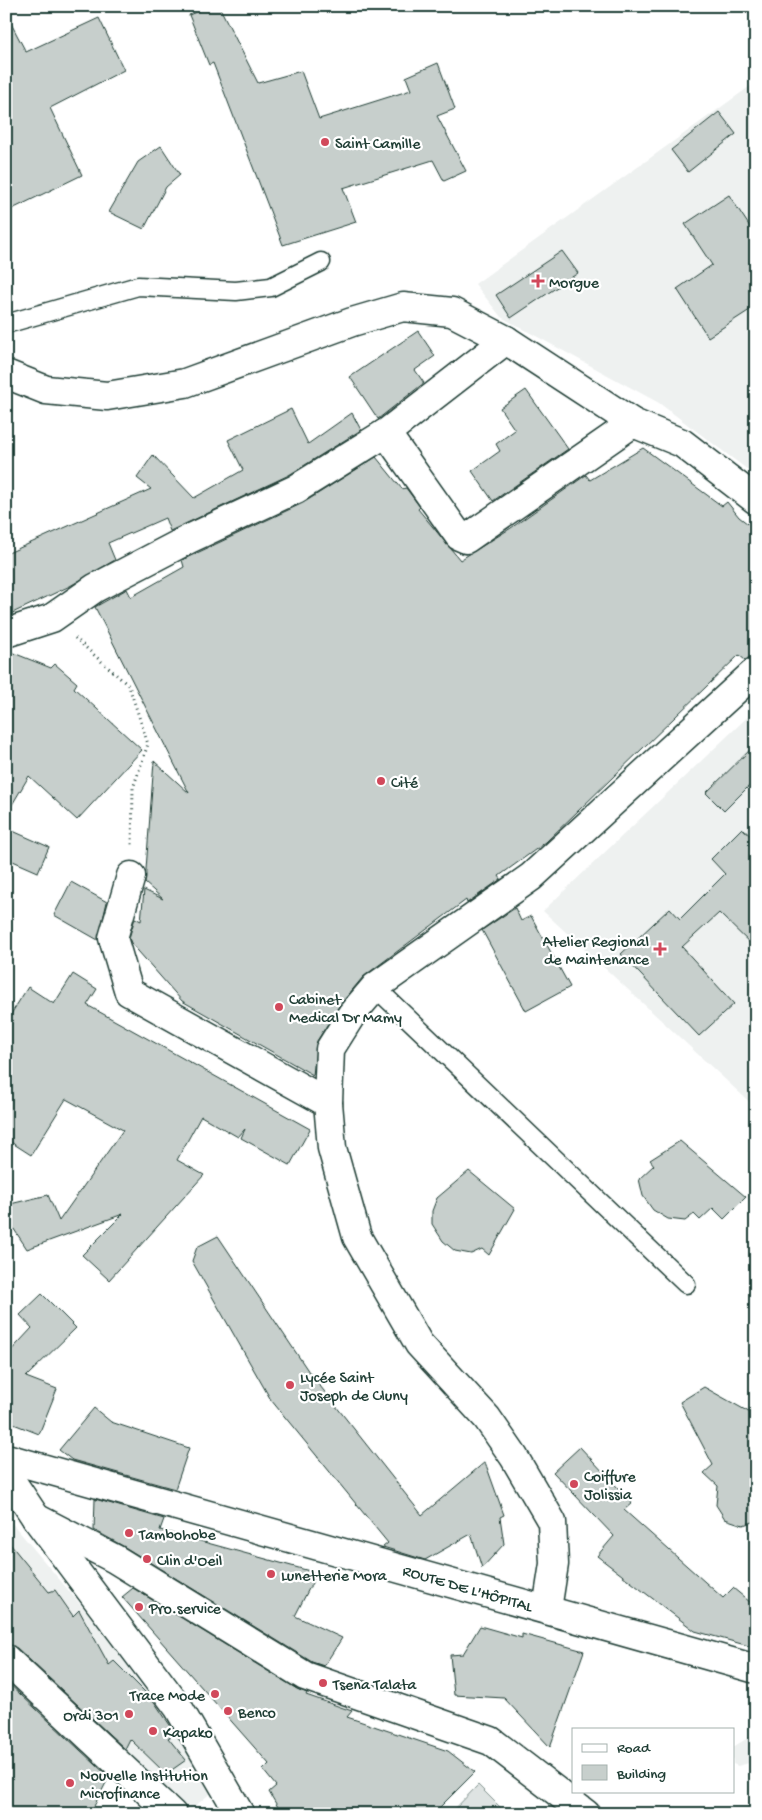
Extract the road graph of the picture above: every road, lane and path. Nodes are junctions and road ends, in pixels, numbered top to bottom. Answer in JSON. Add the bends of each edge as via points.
{"nodes":[{"id":1,"x":321,"y":262,"type":"dead end"},
{"id":2,"x":6,"y":324,"type":"edge"},
{"id":3,"x":506,"y":340,"type":"junction"},
{"id":4,"x":6,"y":374,"type":"edge"},
{"id":5,"x":633,"y":423,"type":"junction"},
{"id":6,"x":386,"y":433,"type":"junction"},
{"id":7,"x":756,"y":500,"type":"edge"},
{"id":8,"x":52,"y":618,"type":"junction"},
{"id":9,"x":6,"y":633,"type":"edge"},
{"id":10,"x":756,"y":671,"type":"edge"},
{"id":11,"x":132,"y":876,"type":"joint"},
{"id":12,"x":375,"y":987,"type":"junction"},
{"id":13,"x":328,"y":1103,"type":"junction"},
{"id":14,"x":686,"y":1284,"type":"dead end"},
{"id":15,"x":6,"y":1458,"type":"edge"},
{"id":16,"x":6,"y":1473,"type":"edge"},
{"id":17,"x":36,"y":1518,"type":"junction"},
{"id":18,"x":547,"y":1609,"type":"junction"},
{"id":19,"x":6,"y":1659,"type":"edge"},
{"id":20,"x":756,"y":1669,"type":"edge"},
{"id":21,"x":172,"y":1814,"type":"edge"},
{"id":22,"x":240,"y":1814,"type":"edge"},
{"id":23,"x":586,"y":1814,"type":"edge"}],
"edges":[{"from":1,"to":2,"type":"lane","via":[[271,287],[236,291],[138,286]]},
{"from":3,"to":4,"type":"street","via":[[452,312],[403,307],[352,322],[185,383],[107,396],[46,390]]},
{"from":3,"to":5,"type":"street"},
{"from":3,"to":6,"type":"street"},
{"from":5,"to":6,"type":"street","via":[[466,539],[459,536]]},
{"from":5,"to":7,"type":"street","via":[[682,443]]},
{"from":6,"to":8,"type":"street","via":[[296,489],[95,588]]},
{"from":8,"to":9,"type":"street"},
{"from":8,"to":11,"type":"path","via":[[129,686],[148,744],[133,788]]},
{"from":10,"to":12,"type":"street","via":[[531,877]]},
{"from":11,"to":13,"type":"street","via":[[113,938],[129,992]]},
{"from":12,"to":13,"type":"street","via":[[352,1014],[330,1049]]},
{"from":12,"to":14,"type":"lane"},
{"from":13,"to":18,"type":"street","via":[[332,1148],[357,1237],[419,1344],[487,1418],[552,1522],[554,1564]]},
{"from":15,"to":18,"type":"street","name":"ROUTE DE L'HÔPITAL"},
{"from":16,"to":17,"type":"street"},
{"from":17,"to":22,"type":"street","via":[[178,1708]]},
{"from":17,"to":23,"type":"street","via":[[116,1559],[305,1676],[491,1740]]},
{"from":18,"to":20,"type":"street","name":"ROUTE DE L'HÔPITAL"},
{"from":19,"to":21,"type":"street"}]}
